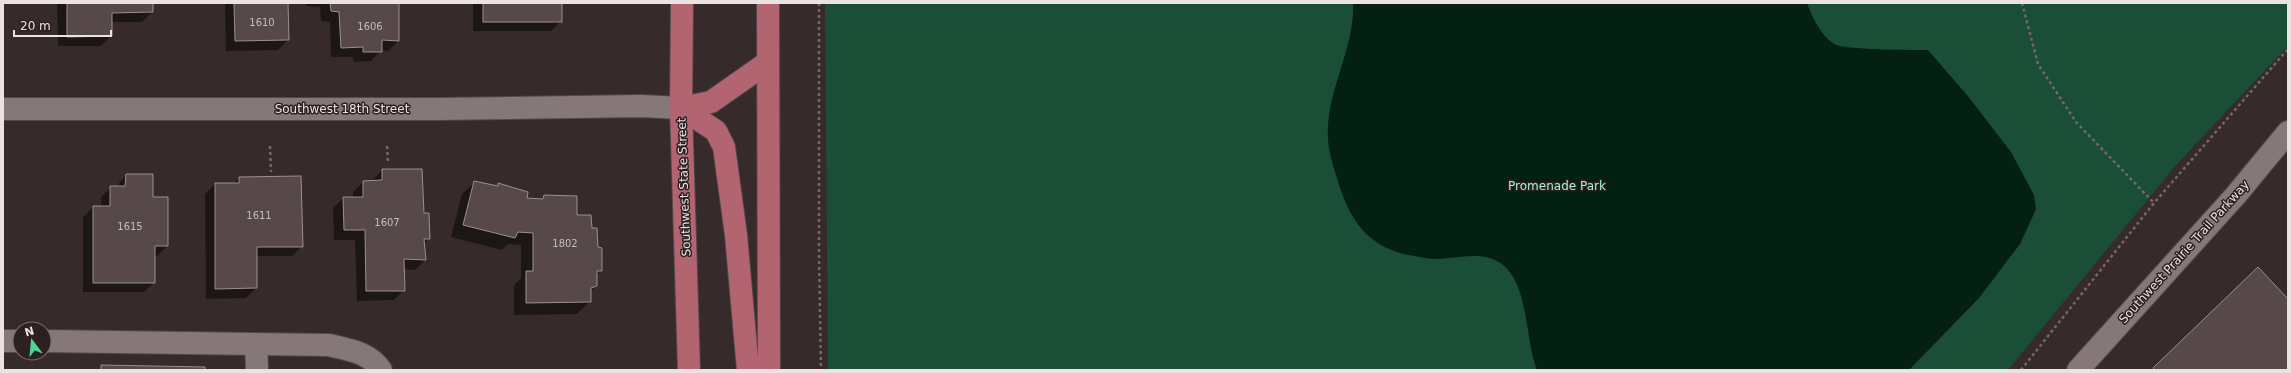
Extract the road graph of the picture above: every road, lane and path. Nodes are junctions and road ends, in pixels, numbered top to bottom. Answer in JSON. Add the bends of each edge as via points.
{"nodes":[{"id":1,"x":682,"y":3,"type":"edge"},
{"id":2,"x":768,"y":3,"type":"edge"},
{"id":3,"x":819,"y":3,"type":"edge"},
{"id":4,"x":2022,"y":3,"type":"edge"},
{"id":5,"x":2288,"y":49,"type":"edge"},
{"id":6,"x":768,"y":62,"type":"junction"},
{"id":7,"x":681,"y":108,"type":"junction"},
{"id":8,"x":3,"y":109,"type":"edge"},
{"id":9,"x":2288,"y":132,"type":"edge"},
{"id":10,"x":270,"y":146,"type":"dead end"},
{"id":11,"x":387,"y":146,"type":"dead end"},
{"id":12,"x":388,"y":164,"type":"dead end"},
{"id":13,"x":271,"y":172,"type":"dead end"},
{"id":14,"x":2154,"y":203,"type":"junction"},
{"id":15,"x":52,"y":341,"type":"edge"},
{"id":16,"x":256,"y":344,"type":"junction"},
{"id":17,"x":257,"y":370,"type":"edge"},
{"id":18,"x":381,"y":370,"type":"edge"},
{"id":19,"x":689,"y":370,"type":"edge"},
{"id":20,"x":748,"y":370,"type":"edge"},
{"id":21,"x":769,"y":370,"type":"edge"},
{"id":22,"x":821,"y":370,"type":"edge"},
{"id":23,"x":2021,"y":370,"type":"edge"},
{"id":24,"x":2078,"y":370,"type":"edge"}],
"edges":[{"from":1,"to":7,"type":"main road","name":"Southwest State Street"},
{"from":2,"to":6,"type":"main road"},
{"from":3,"to":22,"type":"path"},
{"from":4,"to":14,"type":"path","via":[[2038,64],[2076,122]]},
{"from":5,"to":14,"type":"path"},
{"from":6,"to":7,"type":"main road","via":[[711,102]]},
{"from":6,"to":21,"type":"main road"},
{"from":7,"to":8,"type":"street","name":"Southwest 18th Street","via":[[641,106],[439,109]]},
{"from":7,"to":19,"type":"main road","name":"Southwest State Street"},
{"from":7,"to":20,"type":"main road","via":[[716,131],[724,147],[736,235]]},
{"from":9,"to":24,"type":"street","name":"Southwest Prairie Trail Parkway","via":[[2236,196]]},
{"from":10,"to":13,"type":"path"},
{"from":11,"to":12,"type":"path"},
{"from":14,"to":23,"type":"path"},
{"from":15,"to":16,"type":"street"},
{"from":16,"to":17,"type":"street"},
{"from":16,"to":18,"type":"street","via":[[336,347],[358,352],[377,363]]}]}
